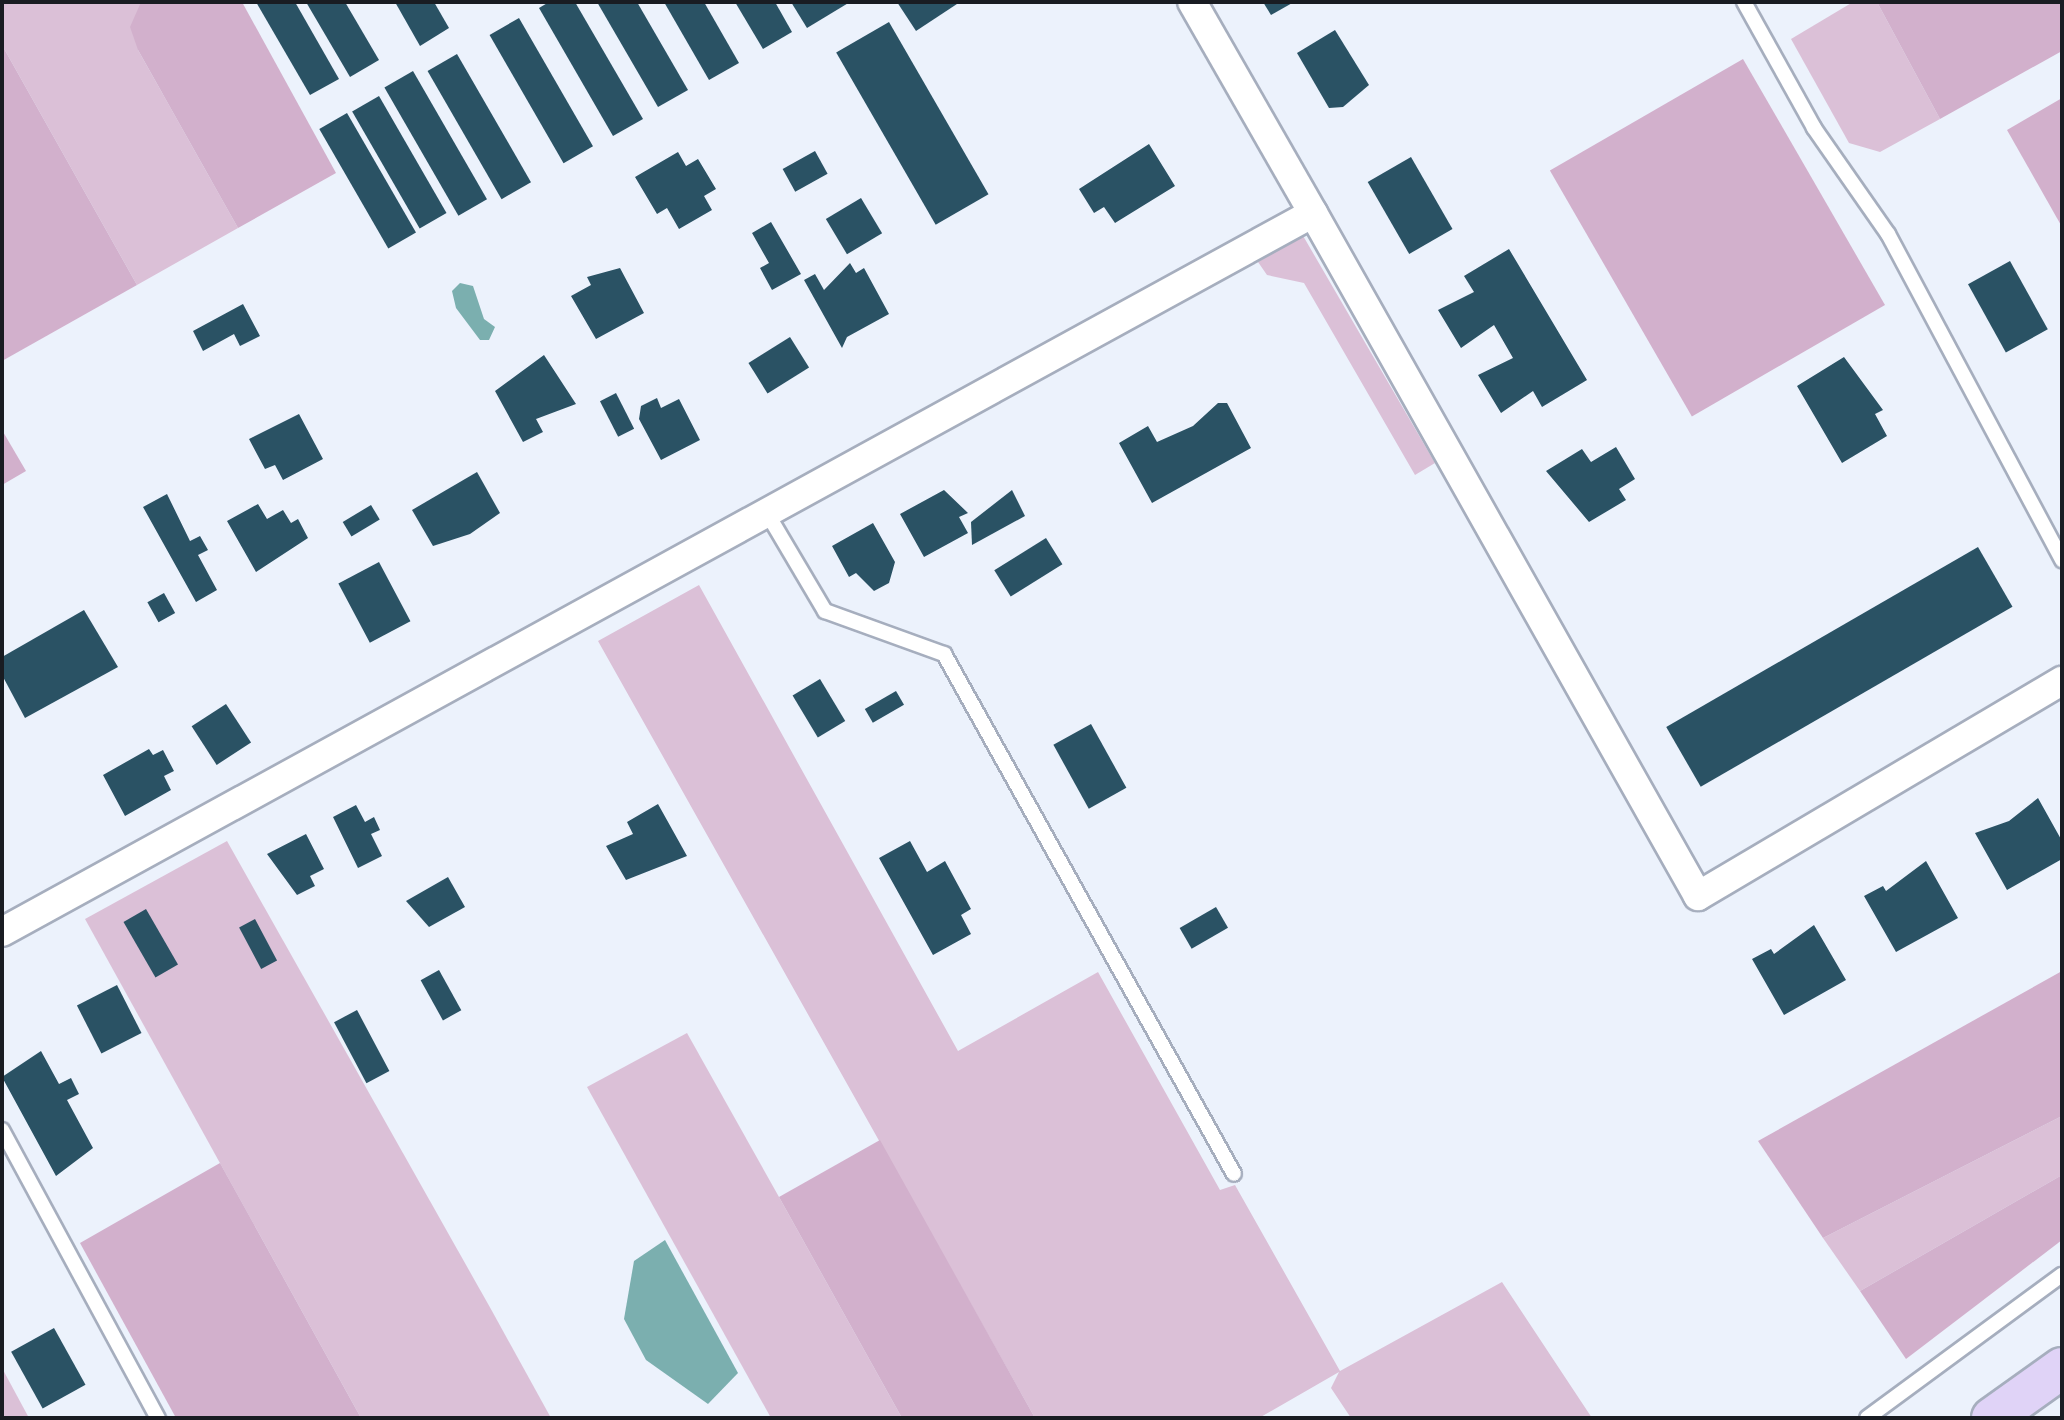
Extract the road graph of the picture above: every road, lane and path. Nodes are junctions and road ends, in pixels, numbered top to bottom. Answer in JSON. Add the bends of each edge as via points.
{"nodes":[{"id":1,"x":1192,"y":2,"type":"edge"},
{"id":2,"x":1744,"y":2,"type":"edge"},
{"id":3,"x":1313,"y":213,"type":"junction"},
{"id":4,"x":767,"y":513,"type":"junction"},
{"id":5,"x":2062,"y":560,"type":"edge"},
{"id":6,"x":2062,"y":681,"type":"edge"},
{"id":7,"x":2,"y":932,"type":"edge"},
{"id":8,"x":2,"y":1130,"type":"edge"},
{"id":9,"x":1234,"y":1174,"type":"dead end"},
{"id":10,"x":2062,"y":1275,"type":"edge"},
{"id":11,"x":2062,"y":1368,"type":"edge"},
{"id":12,"x":158,"y":1418,"type":"edge"},
{"id":13,"x":1867,"y":1418,"type":"edge"},
{"id":14,"x":1992,"y":1418,"type":"edge"}],
"edges":[{"from":1,"to":3,"type":"street"},
{"from":2,"to":5,"type":"lane","via":[[1814,128],[1888,234]]},
{"from":3,"to":4,"type":"street"},
{"from":3,"to":6,"type":"street","via":[[1698,896]]},
{"from":4,"to":7,"type":"street"},
{"from":4,"to":9,"type":"lane","via":[[825,611],[944,654]]},
{"from":8,"to":12,"type":"lane"},
{"from":10,"to":13,"type":"lane"},
{"from":11,"to":14,"type":"main road"}]}
